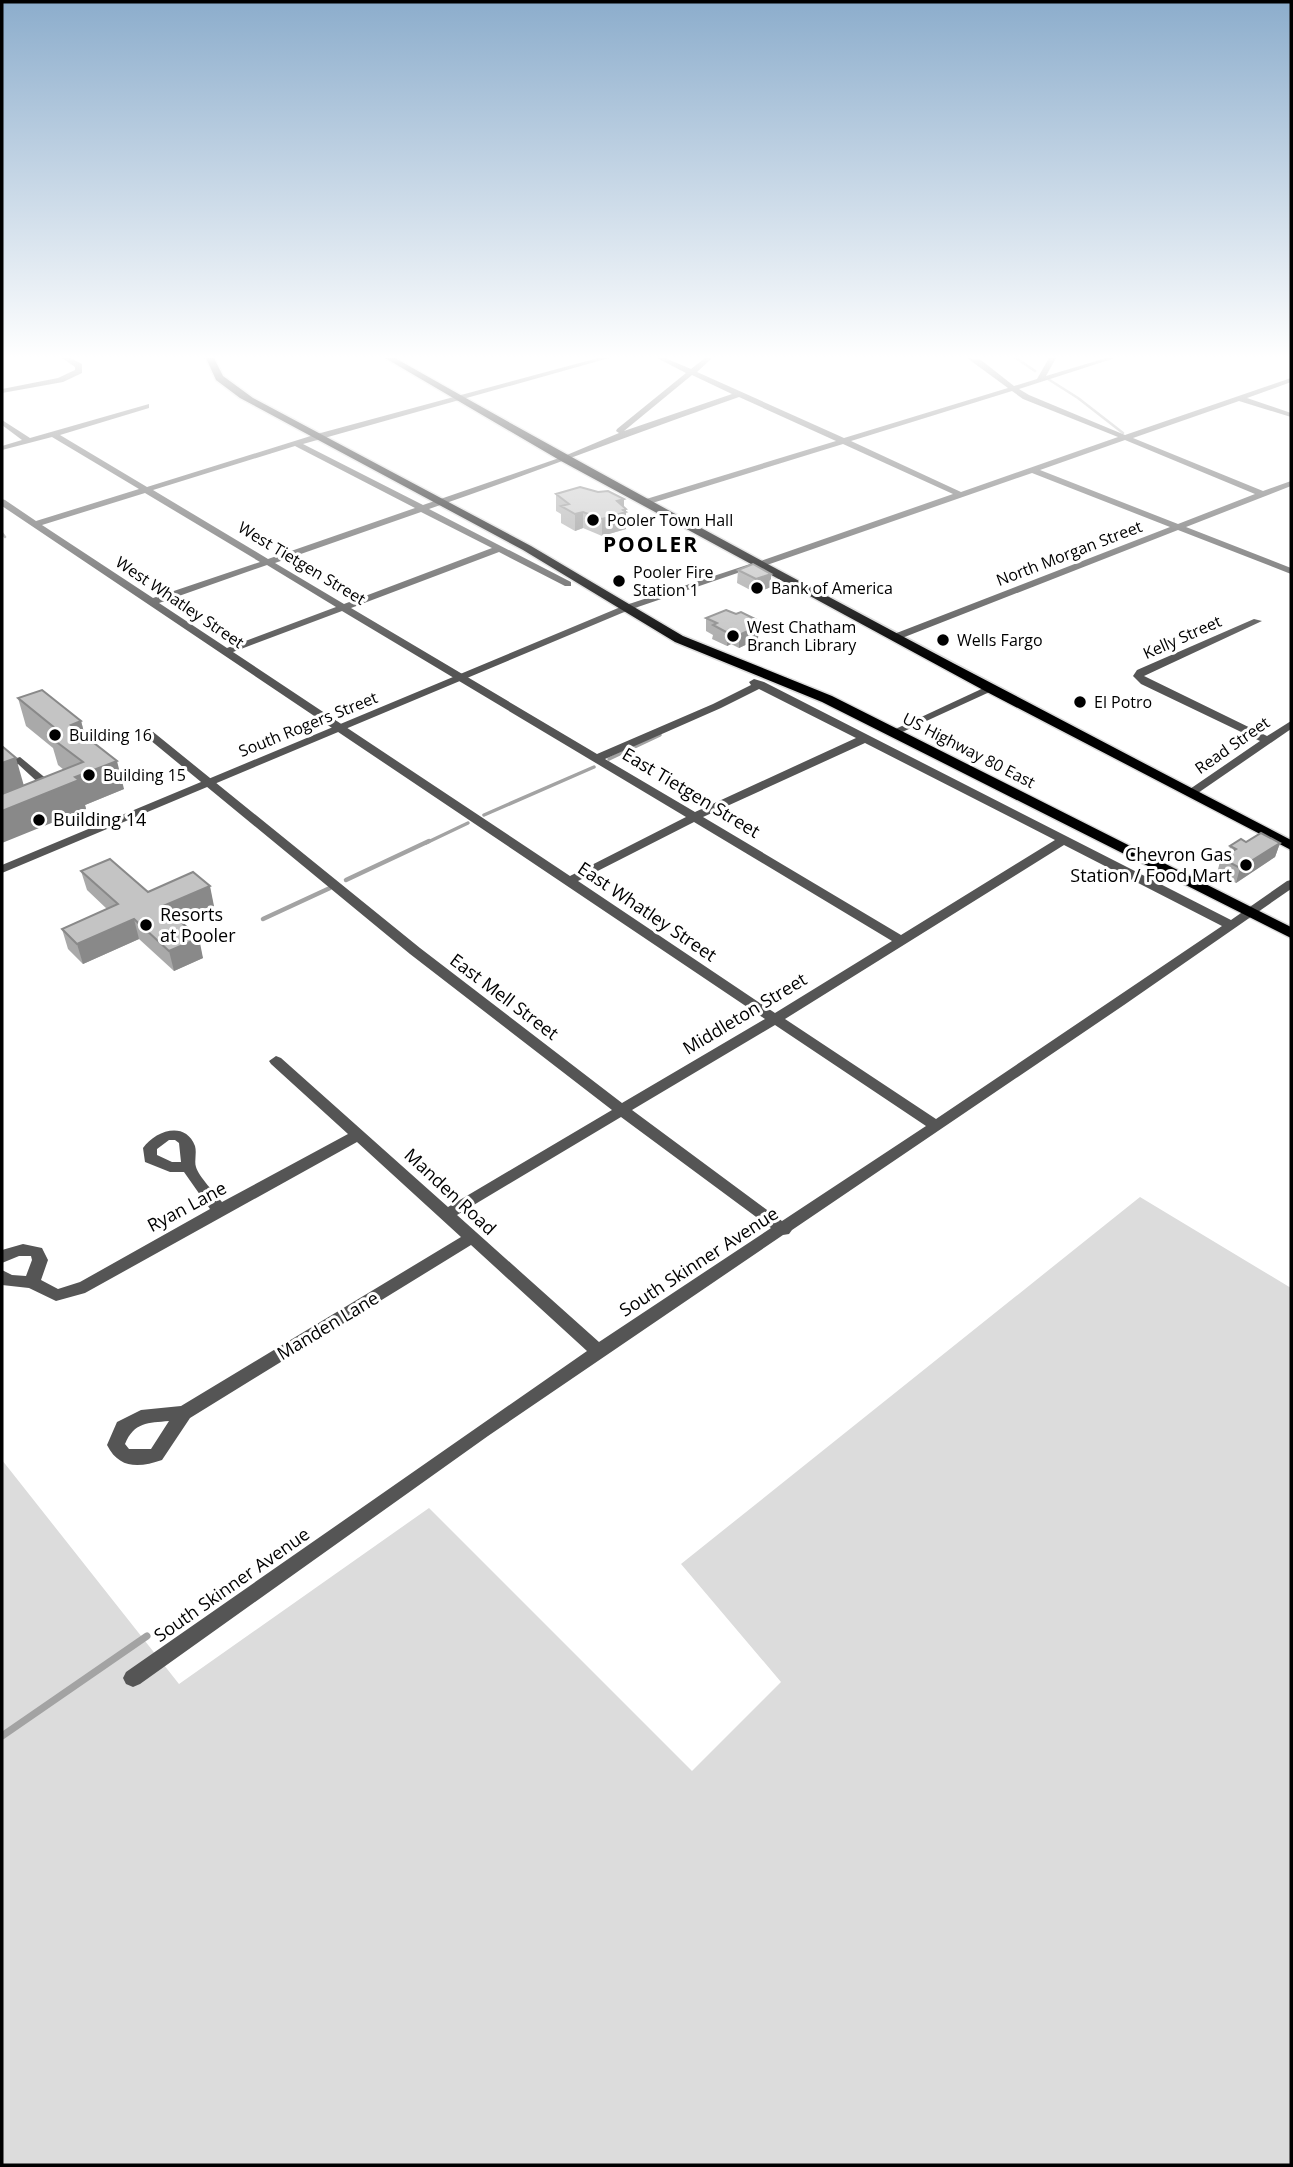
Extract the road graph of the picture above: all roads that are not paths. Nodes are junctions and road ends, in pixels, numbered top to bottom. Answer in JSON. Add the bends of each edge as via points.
{"nodes":[{"id":1,"x":96,"y":459,"type":"edge"},
{"id":2,"x":248,"y":459,"type":"edge"},
{"id":3,"x":326,"y":459,"type":"edge"},
{"id":4,"x":361,"y":459,"type":"edge"},
{"id":5,"x":565,"y":459,"type":"joint"},
{"id":6,"x":785,"y":459,"type":"edge"},
{"id":7,"x":884,"y":459,"type":"edge"},
{"id":8,"x":1063,"y":459,"type":"edge"},
{"id":9,"x":1176,"y":459,"type":"edge"},
{"id":10,"x":1032,"y":470,"type":"junction"},
{"id":11,"x":1291,"y":483,"type":"edge"},
{"id":12,"x":148,"y":490,"type":"junction"},
{"id":13,"x":1263,"y":494,"type":"junction"},
{"id":14,"x":962,"y":495,"type":"junction"},
{"id":15,"x":2,"y":502,"type":"edge"},
{"id":16,"x":646,"y":502,"type":"junction"},
{"id":17,"x":438,"y":503,"type":"junction"},
{"id":18,"x":420,"y":508,"type":"junction"},
{"id":19,"x":36,"y":524,"type":"junction"},
{"id":20,"x":1177,"y":527,"type":"junction"},
{"id":21,"x":501,"y":548,"type":"junction"},
{"id":22,"x":269,"y":562,"type":"junction"},
{"id":23,"x":761,"y":564,"type":"junction"},
{"id":24,"x":1291,"y":571,"type":"edge"},
{"id":25,"x":568,"y":584,"type":"dead end"},
{"id":26,"x":152,"y":602,"type":"junction"},
{"id":27,"x":345,"y":607,"type":"junction"},
{"id":28,"x":626,"y":608,"type":"junction"},
{"id":29,"x":1257,"y":621,"type":"dead end"},
{"id":30,"x":898,"y":636,"type":"junction"},
{"id":31,"x":224,"y":652,"type":"junction"},
{"id":32,"x":461,"y":678,"type":"junction"},
{"id":33,"x":990,"y":688,"type":"junction"},
{"id":34,"x":1291,"y":724,"type":"edge"},
{"id":35,"x":341,"y":728,"type":"junction"},
{"id":36,"x":894,"y":732,"type":"junction"},
{"id":37,"x":148,"y":733,"type":"dead end"},
{"id":38,"x":866,"y":737,"type":"junction"},
{"id":39,"x":1267,"y":740,"type":"junction"},
{"id":40,"x":597,"y":758,"type":"junction"},
{"id":41,"x":2,"y":767,"type":"edge"},
{"id":42,"x":210,"y":782,"type":"junction"},
{"id":43,"x":1191,"y":793,"type":"junction"},
{"id":44,"x":31,"y":798,"type":"edge"},
{"id":45,"x":696,"y":816,"type":"junction"},
{"id":46,"x":1062,"y":841,"type":"junction"},
{"id":47,"x":1291,"y":846,"type":"edge"},
{"id":48,"x":2,"y":869,"type":"edge"},
{"id":49,"x":569,"y":881,"type":"junction"},
{"id":50,"x":1291,"y":884,"type":"edge"},
{"id":51,"x":1251,"y":912,"type":"junction"},
{"id":52,"x":1230,"y":925,"type":"junction"},
{"id":53,"x":1291,"y":933,"type":"edge"},
{"id":54,"x":902,"y":941,"type":"junction"},
{"id":55,"x":776,"y":1018,"type":"junction"},
{"id":56,"x":276,"y":1061,"type":"dead end"},
{"id":57,"x":623,"y":1111,"type":"junction"},
{"id":58,"x":934,"y":1125,"type":"junction"},
{"id":59,"x":359,"y":1135,"type":"junction"},
{"id":60,"x":188,"y":1167,"type":"dead end"},
{"id":61,"x":220,"y":1211,"type":"junction"},
{"id":62,"x":446,"y":1214,"type":"junction"},
{"id":63,"x":784,"y":1230,"type":"junction"},
{"id":64,"x":471,"y":1238,"type":"junction"},
{"id":65,"x":2,"y":1257,"type":"edge"},
{"id":66,"x":2,"y":1276,"type":"edge"},
{"id":67,"x":32,"y":1282,"type":"junction"},
{"id":68,"x":598,"y":1351,"type":"junction"},
{"id":69,"x":184,"y":1413,"type":"dead end"},
{"id":70,"x":133,"y":1678,"type":"dead end"}],
"edges":[{"from":1,"to":12,"type":"street","name":"West Tietgen Street"},
{"from":2,"to":12,"type":"street"},
{"from":3,"to":18,"type":"street"},
{"from":4,"to":17,"type":"main road","name":"US Highway 80 East"},
{"from":5,"to":16,"type":"main road"},
{"from":5,"to":17,"type":"street"},
{"from":6,"to":16,"type":"street"},
{"from":7,"to":14,"type":"street"},
{"from":8,"to":10,"type":"street","name":"South Rogers Street"},
{"from":9,"to":13,"type":"street"},
{"from":10,"to":14,"type":"street","name":"South Rogers Street"},
{"from":10,"to":20,"type":"street"},
{"from":11,"to":13,"type":"street","name":"North Morgan Street"},
{"from":12,"to":19,"type":"street"},
{"from":12,"to":22,"type":"street","name":"West Tietgen Street"},
{"from":13,"to":20,"type":"street","name":"North Morgan Street"},
{"from":14,"to":23,"type":"street","name":"South Rogers Street"},
{"from":15,"to":19,"type":"street","name":"West Whatley Street"},
{"from":16,"to":23,"type":"main road"},
{"from":17,"to":18,"type":"street"},
{"from":17,"to":28,"type":"main road","name":"US Highway 80 East","via":[[568,571]]},
{"from":18,"to":21,"type":"street"},
{"from":18,"to":22,"type":"street"},
{"from":19,"to":26,"type":"street","name":"West Whatley Street"},
{"from":20,"to":24,"type":"street"},
{"from":20,"to":30,"type":"street","name":"North Morgan Street"},
{"from":21,"to":25,"type":"street"},
{"from":21,"to":27,"type":"street"},
{"from":22,"to":26,"type":"street"},
{"from":22,"to":27,"type":"street","name":"West Tietgen Street"},
{"from":23,"to":28,"type":"street","name":"South Rogers Street"},
{"from":23,"to":30,"type":"main road"},
{"from":26,"to":31,"type":"street","name":"West Whatley Street"},
{"from":27,"to":31,"type":"street"},
{"from":27,"to":32,"type":"street","name":"West Tietgen Street"},
{"from":28,"to":32,"type":"street","name":"South Rogers Street"},
{"from":28,"to":36,"type":"main road","name":"US Highway 80 East","via":[[679,639],[827,699]]},
{"from":29,"to":39,"type":"street","name":"Kelly Street","via":[[1138,676]]},
{"from":30,"to":33,"type":"main road"},
{"from":31,"to":35,"type":"street","name":"West Whatley Street"},
{"from":32,"to":35,"type":"street","name":"South Rogers Street"},
{"from":32,"to":40,"type":"street","name":"East Tietgen Street"},
{"from":33,"to":36,"type":"street"},
{"from":33,"to":43,"type":"main road"},
{"from":34,"to":39,"type":"street","name":"Read Street"},
{"from":35,"to":42,"type":"street","name":"South Rogers Street"},
{"from":35,"to":49,"type":"street","name":"East Whatley Street"},
{"from":36,"to":51,"type":"main road","name":"US Highway 80 East"},
{"from":37,"to":42,"type":"street","name":"East Mell Street"},
{"from":38,"to":40,"type":"street","via":[[757,683],[717,706]]},
{"from":38,"to":45,"type":"street"},
{"from":38,"to":46,"type":"street"},
{"from":39,"to":43,"type":"street","name":"Read Street"},
{"from":40,"to":45,"type":"street","name":"East Tietgen Street"},
{"from":41,"to":44,"type":"street","via":[[20,760],[50,787]]},
{"from":42,"to":48,"type":"street","name":"South Rogers Street"},
{"from":42,"to":57,"type":"street","name":"East Mell Street","via":[[408,946]]},
{"from":43,"to":47,"type":"main road"},
{"from":45,"to":49,"type":"street"},
{"from":45,"to":54,"type":"street","name":"East Tietgen Street"},
{"from":46,"to":52,"type":"street"},
{"from":46,"to":54,"type":"street","name":"Middleton Street"},
{"from":49,"to":55,"type":"street","name":"East Whatley Street"},
{"from":50,"to":51,"type":"street","name":"South Skinner Avenue"},
{"from":51,"to":52,"type":"street","name":"South Skinner Avenue"},
{"from":51,"to":53,"type":"main road","name":"US Highway 80 East"},
{"from":52,"to":58,"type":"street","name":"South Skinner Avenue"},
{"from":54,"to":55,"type":"street","name":"Middleton Street"},
{"from":55,"to":57,"type":"street","name":"Middleton Street"},
{"from":55,"to":58,"type":"street","name":"East Whatley Street"},
{"from":56,"to":59,"type":"street","name":"Manden Road"},
{"from":57,"to":62,"type":"street","name":"Middleton Street"},
{"from":57,"to":63,"type":"street","name":"East Mell Street"},
{"from":58,"to":63,"type":"street","name":"South Skinner Avenue"},
{"from":59,"to":61,"type":"street","name":"Ryan Lane"},
{"from":59,"to":62,"type":"street","name":"Manden Road"},
{"from":60,"to":61,"type":"street"},
{"from":61,"to":67,"type":"street","name":"Ryan Lane","via":[[85,1287],[56,1295]]},
{"from":62,"to":64,"type":"street","name":"Manden Road"},
{"from":63,"to":68,"type":"street","name":"South Skinner Avenue"},
{"from":64,"to":68,"type":"street","name":"Manden Road"},
{"from":64,"to":69,"type":"street","name":"Manden Lane"},
{"from":65,"to":67,"type":"street","via":[[26,1248],[37,1252],[40,1260]]},
{"from":66,"to":67,"type":"street","name":"Ryan Lane","via":[[8,1281]]},
{"from":68,"to":70,"type":"street","name":"South Skinner Avenue"}]}
